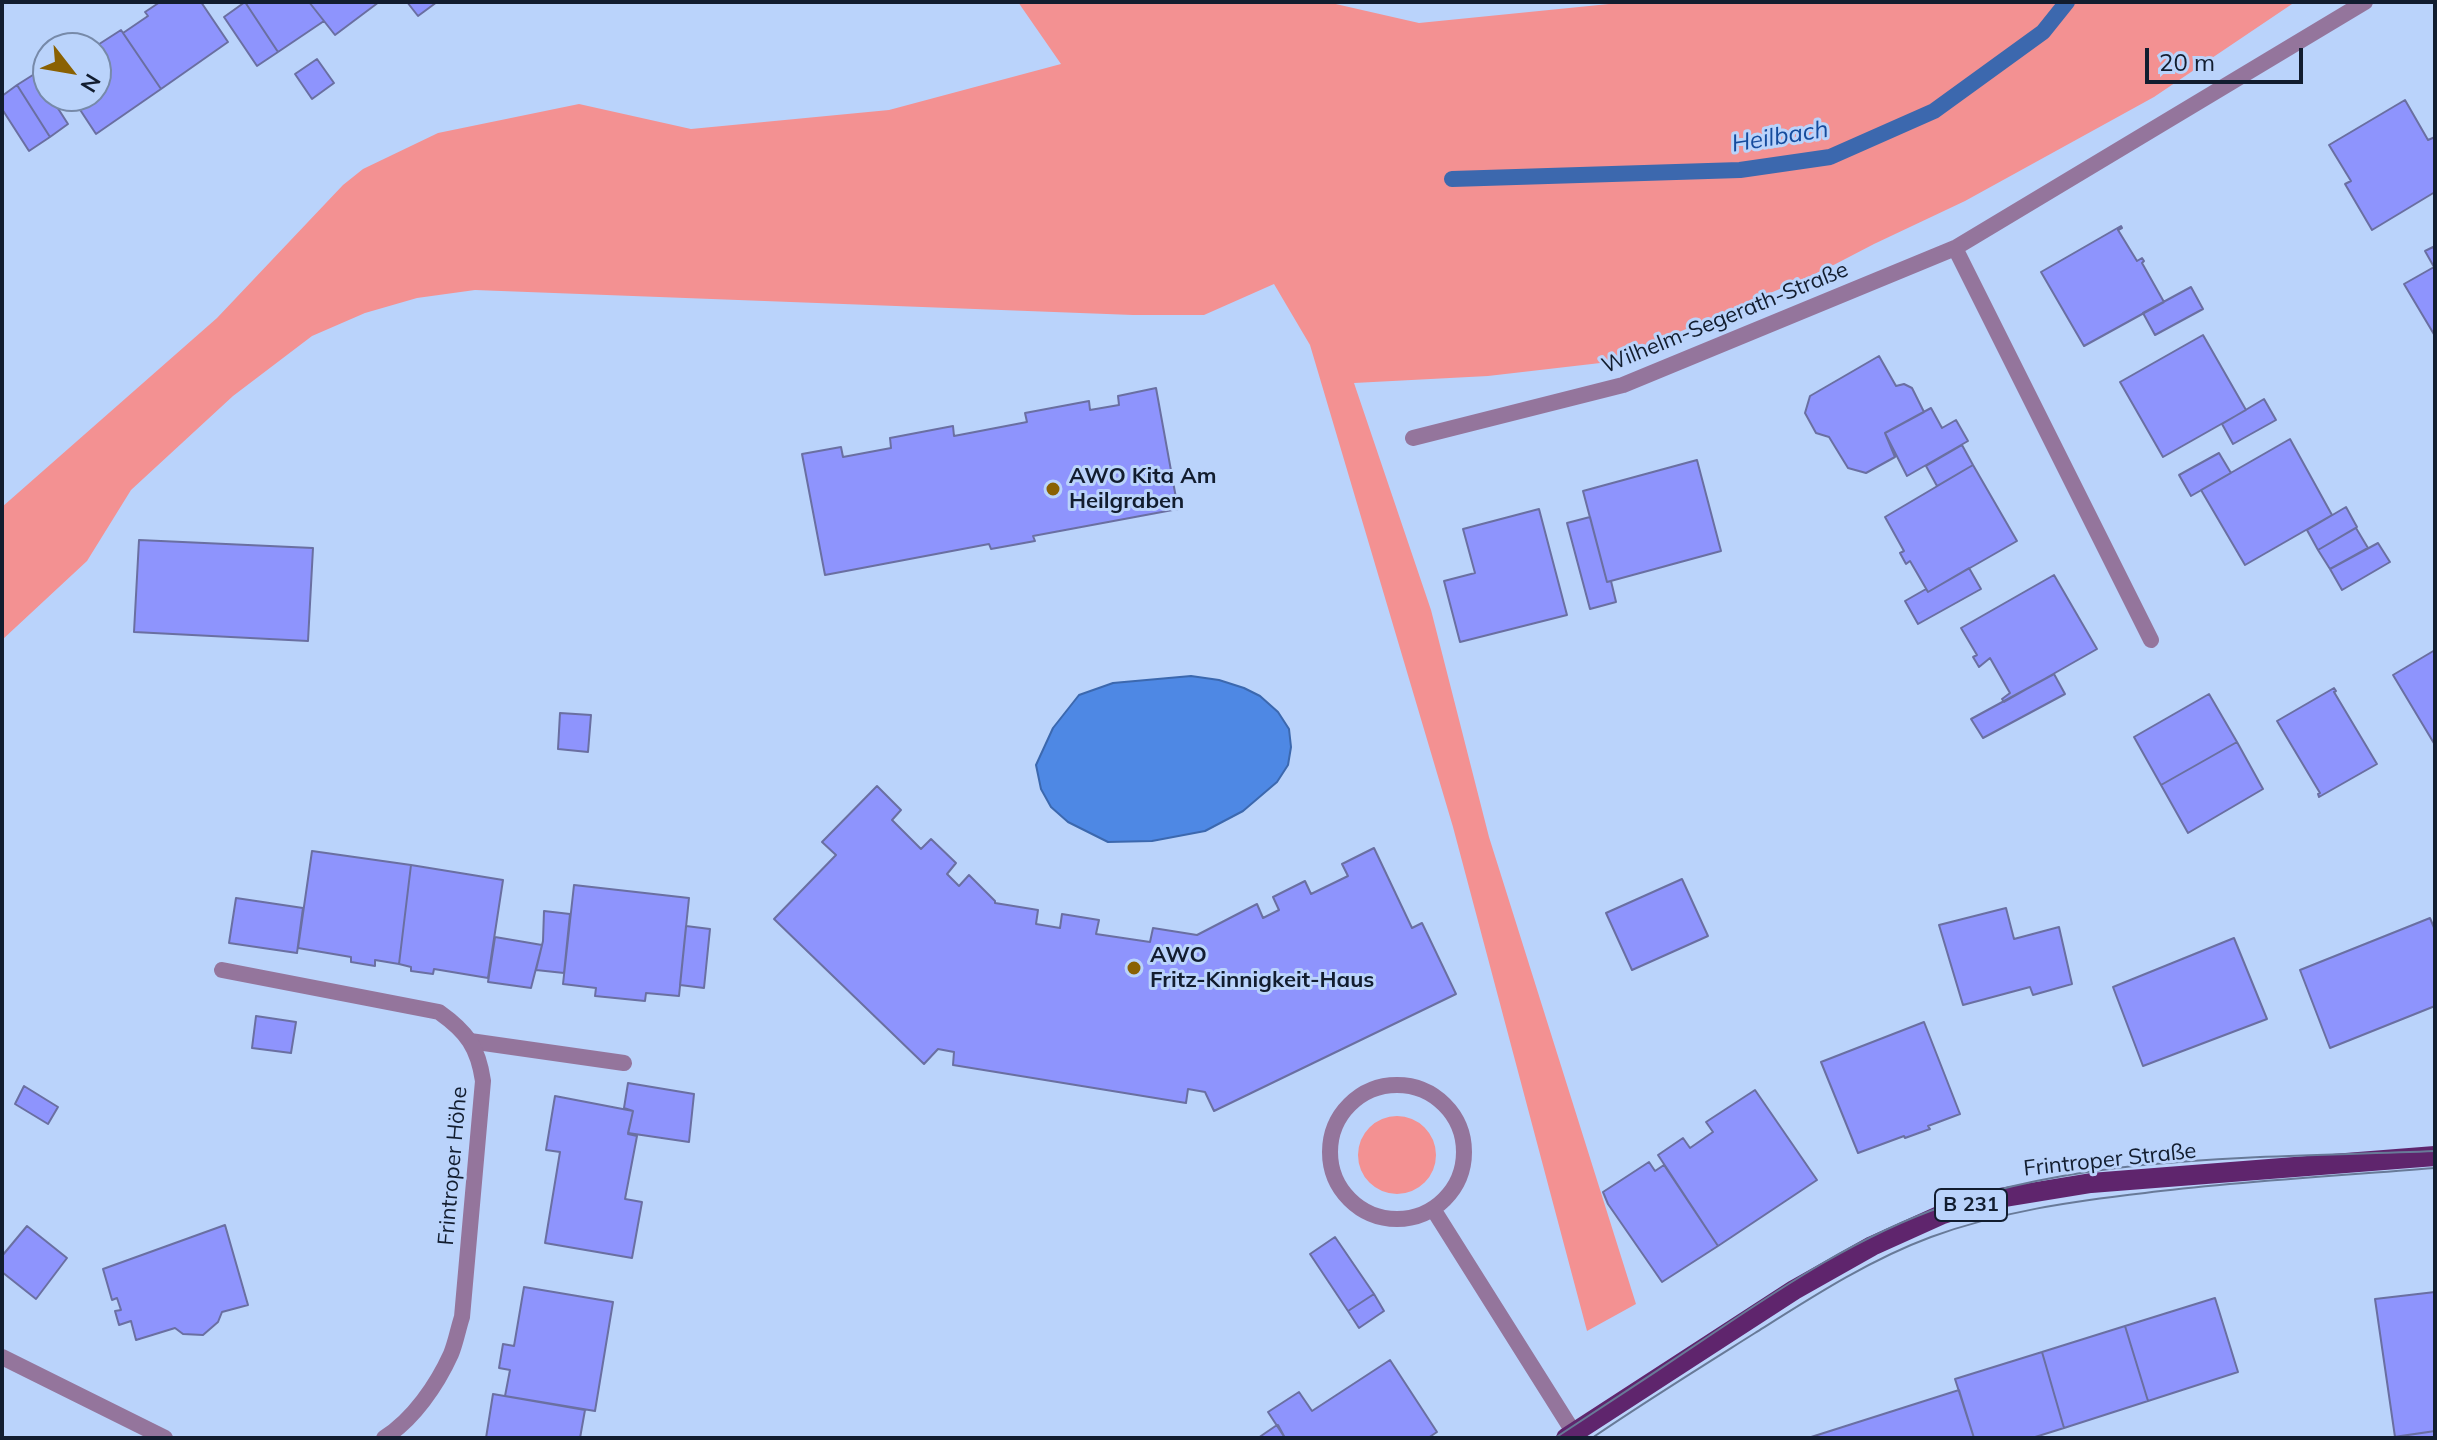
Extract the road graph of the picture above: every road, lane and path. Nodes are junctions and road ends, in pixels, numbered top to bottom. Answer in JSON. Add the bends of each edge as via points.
{"nodes":[{"id":1,"x":2365,"y":2,"type":"edge"},
{"id":2,"x":1955,"y":248,"type":"junction"},
{"id":3,"x":1413,"y":438,"type":"dead end"},
{"id":4,"x":2151,"y":640,"type":"dead end"},
{"id":5,"x":222,"y":970,"type":"dead end"},
{"id":6,"x":470,"y":1041,"type":"junction"},
{"id":7,"x":624,"y":1063,"type":"dead end"},
{"id":8,"x":2435,"y":1156,"type":"edge"},
{"id":9,"x":1433,"y":1209,"type":"junction"},
{"id":10,"x":2,"y":1357,"type":"edge"},
{"id":11,"x":1570,"y":1436,"type":"edge"},
{"id":12,"x":165,"y":1438,"type":"edge"},
{"id":13,"x":384,"y":1438,"type":"edge"}],
"edges":[{"from":1,"to":2,"type":"street","name":"Wilhelm-Segerath-Straße"},
{"from":2,"to":3,"type":"street","name":"Wilhelm-Segerath-Straße","via":[[1623,385]]},
{"from":2,"to":4,"type":"street"},
{"from":5,"to":6,"type":"street","name":"Frintroper Höhe","via":[[439,1012]]},
{"from":6,"to":7,"type":"street"},
{"from":6,"to":13,"type":"street","name":"Frintroper Höhe","via":[[483,1081],[462,1317],[435,1383],[415,1411]]},
{"from":8,"to":11,"type":"main road","name":"Frintroper Straße","number":"B 231","via":[[2091,1183],[1987,1200],[1943,1214],[1794,1290]]},
{"from":9,"to":9,"type":"street","via":[[1461,1172],[1464,1150],[1453,1116],[1439,1100],[1405,1085],[1360,1096],[1333,1132],[1331,1165],[1340,1187],[1374,1215],[1412,1218]]},
{"from":9,"to":11,"type":"street"},
{"from":10,"to":12,"type":"street"}]}
